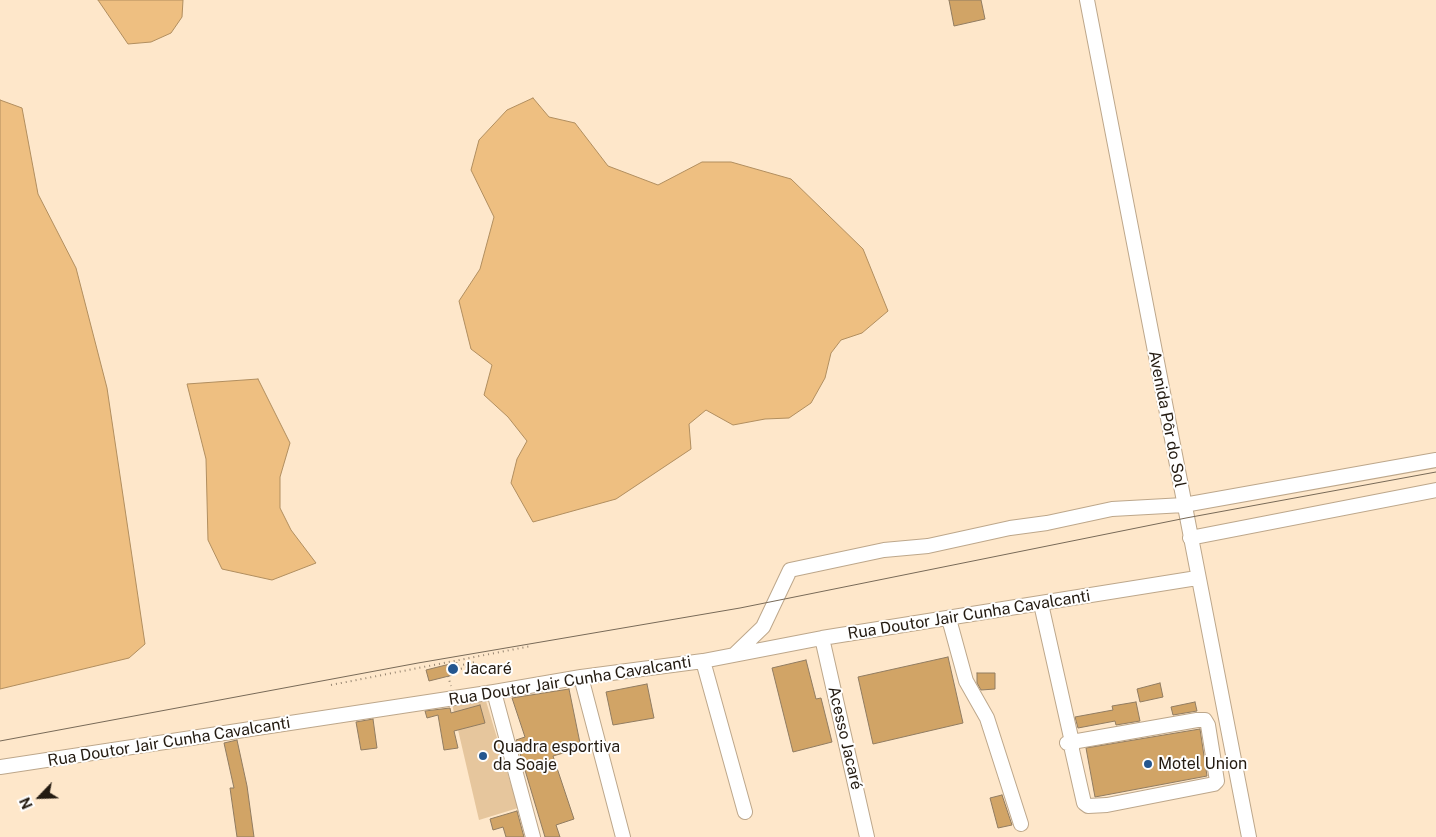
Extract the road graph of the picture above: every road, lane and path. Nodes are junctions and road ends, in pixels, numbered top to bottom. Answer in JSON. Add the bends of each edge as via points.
{"nodes":[{"id":1,"x":1087,"y":0,"type":"edge"},
{"id":2,"x":1436,"y":460,"type":"edge"},
{"id":3,"x":1436,"y":490,"type":"edge"},
{"id":4,"x":1184,"y":505,"type":"junction"},
{"id":5,"x":1190,"y":538,"type":"junction"},
{"id":6,"x":1197,"y":578,"type":"junction"},
{"id":7,"x":1037,"y":605,"type":"junction"},
{"id":8,"x":949,"y":619,"type":"junction"},
{"id":9,"x":822,"y":638,"type":"junction"},
{"id":10,"x":531,"y":646,"type":"dead end"},
{"id":11,"x":735,"y":654,"type":"junction"},
{"id":12,"x":456,"y":661,"type":"junction"},
{"id":13,"x":703,"y":661,"type":"junction"},
{"id":14,"x":456,"y":670,"type":"dead end"},
{"id":15,"x":581,"y":677,"type":"junction"},
{"id":16,"x":331,"y":685,"type":"dead end"},
{"id":17,"x":494,"y":692,"type":"junction"},
{"id":18,"x":1070,"y":745,"type":"junction"},
{"id":19,"x":0,"y":768,"type":"edge"},
{"id":20,"x":745,"y":812,"type":"dead end"},
{"id":21,"x":1021,"y":824,"type":"dead end"},
{"id":22,"x":533,"y":837,"type":"edge"},
{"id":23,"x":623,"y":837,"type":"edge"},
{"id":24,"x":867,"y":837,"type":"edge"},
{"id":25,"x":1248,"y":837,"type":"edge"}],
"edges":[{"from":1,"to":4,"type":"street","name":"Avenida Pôr do Sol"},
{"from":2,"to":4,"type":"street"},
{"from":3,"to":5,"type":"street"},
{"from":4,"to":5,"type":"street","name":"Avenida Pôr do Sol"},
{"from":4,"to":11,"type":"street","via":[[1112,509],[1047,524],[1010,528],[928,546],[884,550],[790,570],[763,628]]},
{"from":5,"to":6,"type":"street","name":"Avenida Pôr do Sol"},
{"from":6,"to":7,"type":"street","name":"Rua Doutor Jair Cunha Cavalcanti"},
{"from":6,"to":25,"type":"street","name":"Avenida Pôr do Sol"},
{"from":7,"to":8,"type":"street","name":"Rua Doutor Jair Cunha Cavalcanti"},
{"from":7,"to":18,"type":"street"},
{"from":8,"to":9,"type":"street","name":"Rua Doutor Jair Cunha Cavalcanti"},
{"from":8,"to":21,"type":"street","via":[[966,681],[987,718]]},
{"from":9,"to":11,"type":"street","name":"Rua Doutor Jair Cunha Cavalcanti"},
{"from":9,"to":24,"type":"street","name":"Acesso Jacaré"},
{"from":10,"to":12,"type":"path"},
{"from":11,"to":13,"type":"street","name":"Rua Doutor Jair Cunha Cavalcanti"},
{"from":12,"to":14,"type":"path","via":[[457,666],[475,662],[476,665]]},
{"from":12,"to":16,"type":"path"},
{"from":13,"to":15,"type":"street","name":"Rua Doutor Jair Cunha Cavalcanti"},
{"from":13,"to":20,"type":"street"},
{"from":15,"to":17,"type":"street","name":"Rua Doutor Jair Cunha Cavalcanti"},
{"from":15,"to":23,"type":"street"},
{"from":17,"to":19,"type":"street","name":"Rua Doutor Jair Cunha Cavalcanti"},
{"from":17,"to":22,"type":"street"},
{"from":18,"to":18,"type":"street","via":[[1084,803],[1088,806],[1217,781],[1205,720]]}]}
